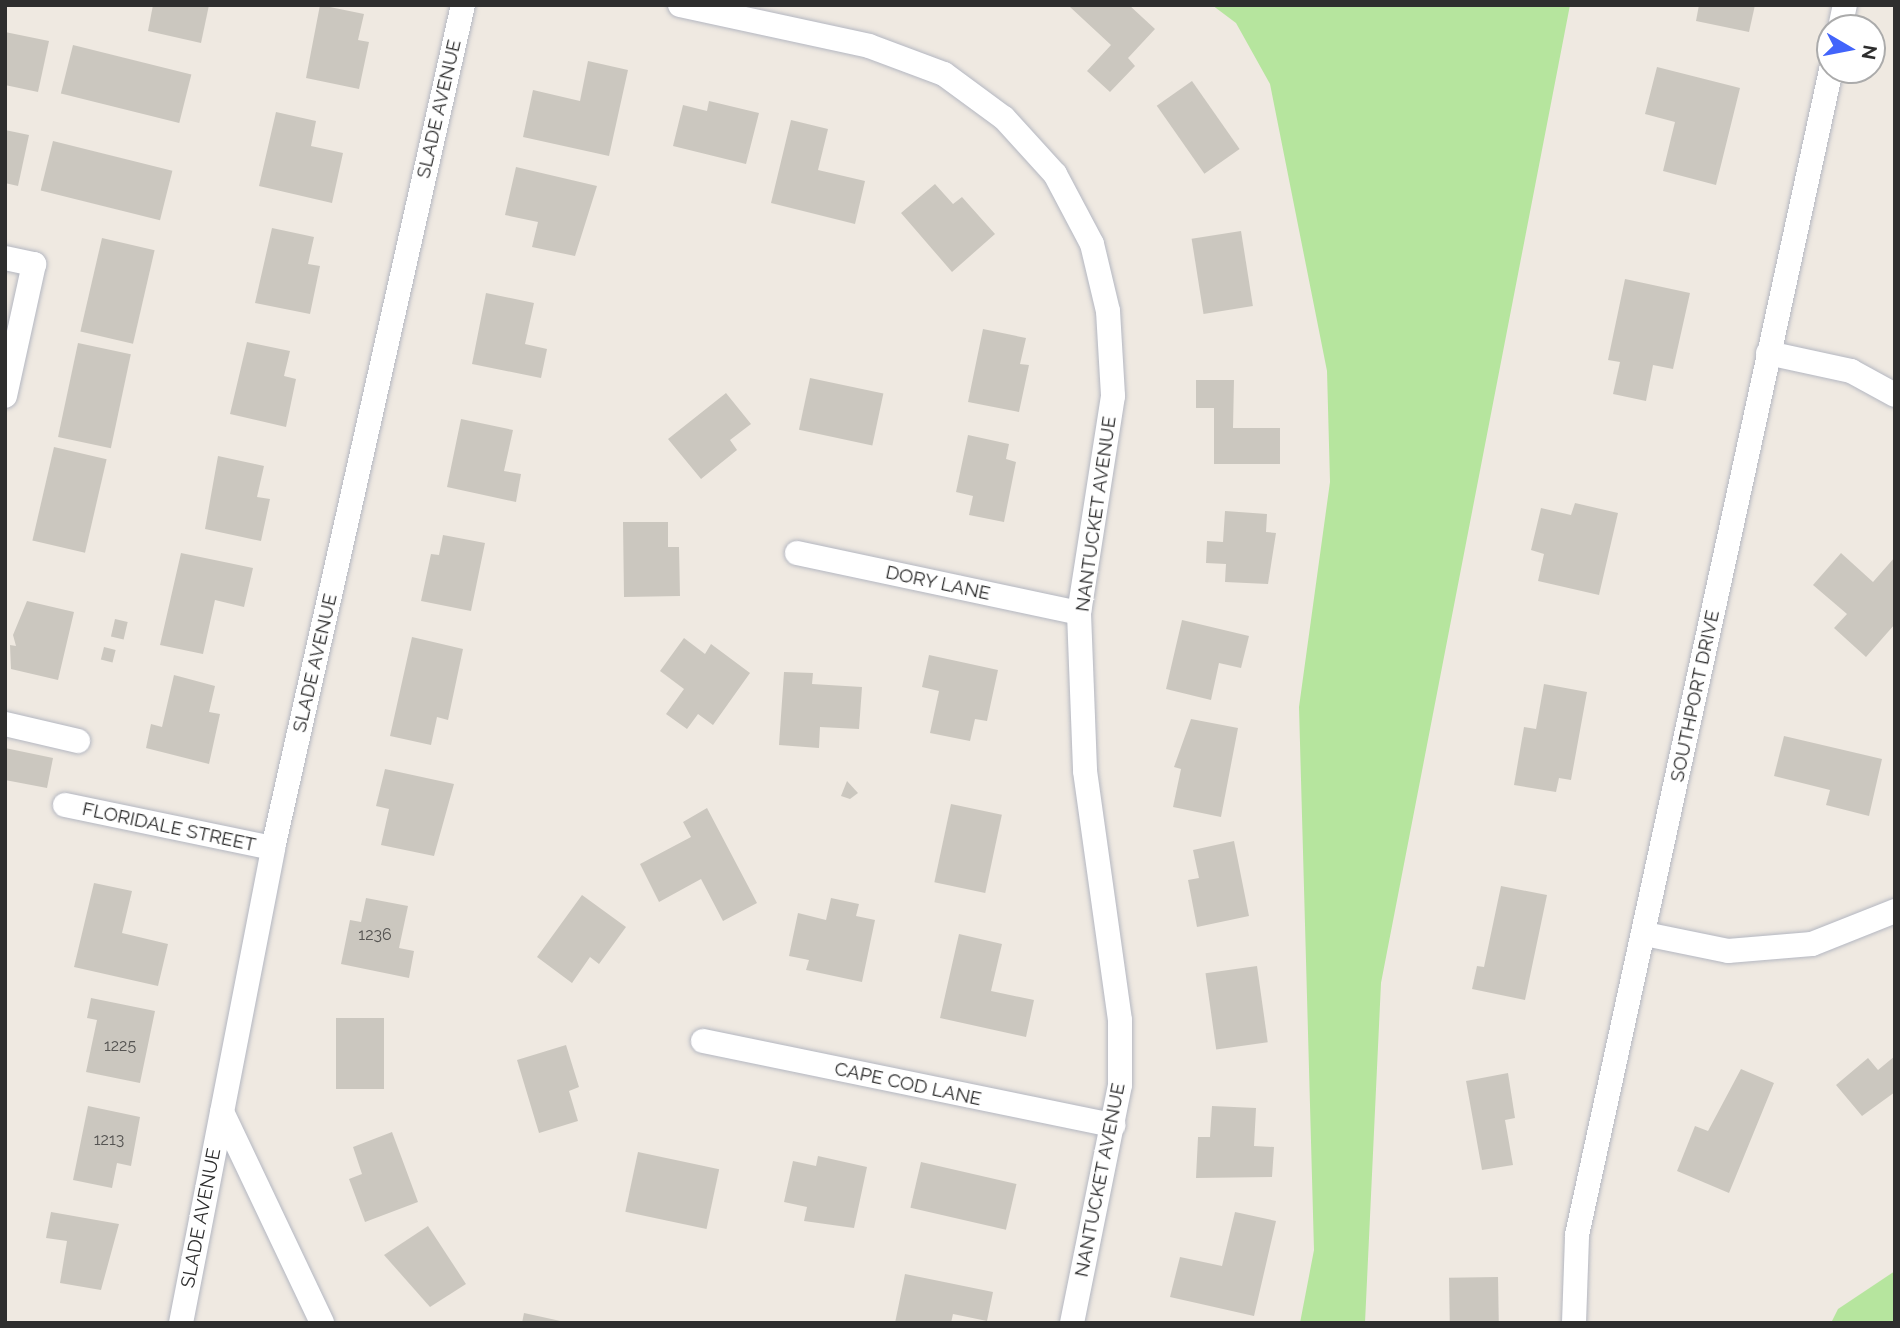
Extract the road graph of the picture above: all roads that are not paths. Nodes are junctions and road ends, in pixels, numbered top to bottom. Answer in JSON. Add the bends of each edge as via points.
{"nodes":[{"id":1,"x":463,"y":5,"type":"edge"},
{"id":2,"x":680,"y":5,"type":"edge"},
{"id":3,"x":1828,"y":84,"type":"edge"},
{"id":4,"x":5,"y":258,"type":"edge"},
{"id":5,"x":1768,"y":352,"type":"junction"},
{"id":6,"x":1895,"y":395,"type":"edge"},
{"id":7,"x":5,"y":396,"type":"edge"},
{"id":8,"x":797,"y":553,"type":"dead end"},
{"id":9,"x":1079,"y":613,"type":"junction"},
{"id":10,"x":5,"y":724,"type":"edge"},
{"id":11,"x":78,"y":741,"type":"dead end"},
{"id":12,"x":65,"y":805,"type":"dead end"},
{"id":13,"x":272,"y":848,"type":"junction"},
{"id":14,"x":1895,"y":911,"type":"edge"},
{"id":15,"x":1645,"y":934,"type":"junction"},
{"id":16,"x":703,"y":1041,"type":"dead end"},
{"id":17,"x":222,"y":1112,"type":"junction"},
{"id":18,"x":1114,"y":1125,"type":"junction"},
{"id":19,"x":181,"y":1323,"type":"edge"},
{"id":20,"x":322,"y":1323,"type":"edge"},
{"id":21,"x":1072,"y":1323,"type":"edge"},
{"id":22,"x":1574,"y":1323,"type":"edge"}],
"edges":[{"from":1,"to":13,"type":"street","name":"SLADE AVENUE"},
{"from":2,"to":9,"type":"street","name":"NANTUCKET AVENUE","via":[[869,46],[944,74],[1004,118],[1055,174],[1092,244],[1108,312],[1113,396]]},
{"from":3,"to":5,"type":"street","name":"SOUTHPORT DRIVE"},
{"from":4,"to":7,"type":"street","via":[[34,264]]},
{"from":5,"to":6,"type":"street","via":[[1851,371]]},
{"from":5,"to":15,"type":"street","name":"SOUTHPORT DRIVE"},
{"from":8,"to":9,"type":"street","name":"DORY LANE"},
{"from":9,"to":18,"type":"street","name":"NANTUCKET AVENUE","via":[[1085,771],[1120,1020]]},
{"from":10,"to":11,"type":"street"},
{"from":12,"to":13,"type":"street","name":"FLORIDALE STREET"},
{"from":13,"to":17,"type":"street","name":"SLADE AVENUE"},
{"from":14,"to":15,"type":"street","via":[[1812,944],[1728,951]]},
{"from":15,"to":22,"type":"street","name":"SOUTHPORT DRIVE","via":[[1577,1235]]},
{"from":16,"to":18,"type":"street","name":"CAPE COD LANE"},
{"from":17,"to":19,"type":"street","name":"SLADE AVENUE"},
{"from":17,"to":20,"type":"street"},
{"from":18,"to":21,"type":"street","name":"NANTUCKET AVENUE"}]}
